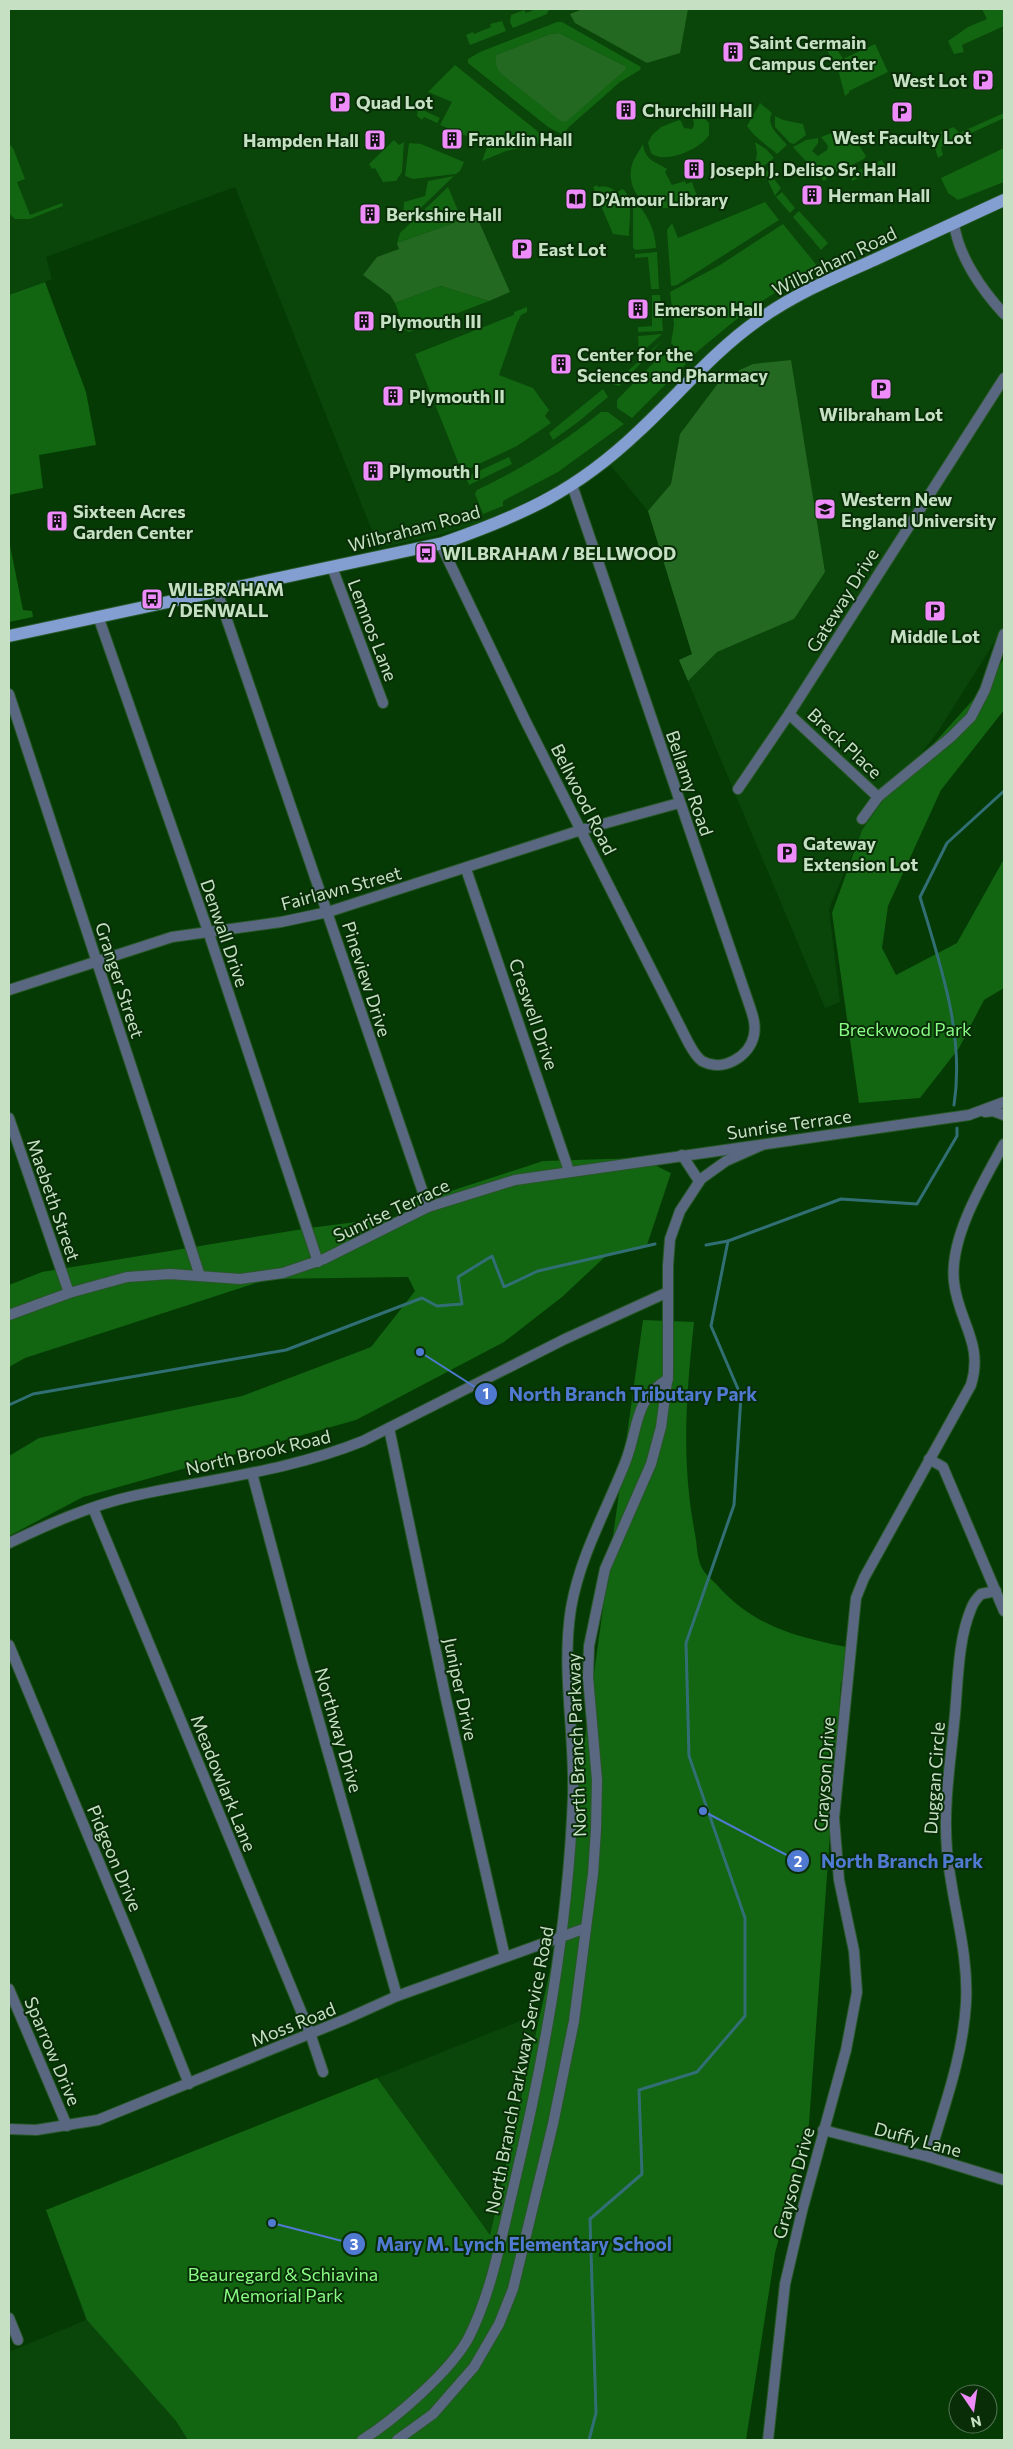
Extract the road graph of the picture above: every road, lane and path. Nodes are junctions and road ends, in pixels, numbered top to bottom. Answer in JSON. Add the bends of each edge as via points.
{"nodes":[{"id":1,"x":1004,"y":200,"type":"edge"},
{"id":2,"x":954,"y":223,"type":"junction"},
{"id":3,"x":1004,"y":314,"type":"edge"},
{"id":4,"x":1004,"y":378,"type":"edge"},
{"id":5,"x":572,"y":485,"type":"junction"},
{"id":6,"x":440,"y":543,"type":"junction"},
{"id":7,"x":332,"y":567,"type":"junction"},
{"id":8,"x":217,"y":591,"type":"junction"},
{"id":9,"x":98,"y":616,"type":"junction"},
{"id":10,"x":1004,"y":634,"type":"edge"},
{"id":11,"x":9,"y":636,"type":"edge"},
{"id":12,"x":9,"y":694,"type":"edge"},
{"id":13,"x":384,"y":703,"type":"dead end"},
{"id":14,"x":789,"y":714,"type":"junction"},
{"id":15,"x":738,"y":788,"type":"dead end"},
{"id":16,"x":878,"y":797,"type":"junction"},
{"id":17,"x":679,"y":803,"type":"junction"},
{"id":18,"x":862,"y":819,"type":"dead end"},
{"id":19,"x":582,"y":830,"type":"junction"},
{"id":20,"x":466,"y":869,"type":"junction"},
{"id":21,"x":328,"y":912,"type":"junction"},
{"id":22,"x":208,"y":931,"type":"junction"},
{"id":23,"x":97,"y":962,"type":"junction"},
{"id":24,"x":9,"y":990,"type":"edge"},
{"id":25,"x":708,"y":1063,"type":"joint"},
{"id":26,"x":1004,"y":1102,"type":"edge"},
{"id":27,"x":969,"y":1114,"type":"junction"},
{"id":28,"x":1004,"y":1115,"type":"edge"},
{"id":29,"x":9,"y":1118,"type":"edge"},
{"id":30,"x":1004,"y":1144,"type":"edge"},
{"id":31,"x":762,"y":1145,"type":"junction"},
{"id":32,"x":682,"y":1155,"type":"junction"},
{"id":33,"x":569,"y":1171,"type":"junction"},
{"id":34,"x":699,"y":1181,"type":"junction"},
{"id":35,"x":428,"y":1207,"type":"junction"},
{"id":36,"x":318,"y":1262,"type":"junction"},
{"id":37,"x":200,"y":1276,"type":"junction"},
{"id":38,"x":668,"y":1292,"type":"junction"},
{"id":39,"x":69,"y":1293,"type":"junction"},
{"id":40,"x":9,"y":1315,"type":"edge"},
{"id":41,"x":668,"y":1379,"type":"junction"},
{"id":42,"x":390,"y":1428,"type":"junction"},
{"id":43,"x":930,"y":1459,"type":"junction"},
{"id":44,"x":252,"y":1473,"type":"junction"},
{"id":45,"x":93,"y":1508,"type":"junction"},
{"id":46,"x":9,"y":1543,"type":"edge"},
{"id":47,"x":996,"y":1590,"type":"junction"},
{"id":48,"x":1004,"y":1612,"type":"edge"},
{"id":49,"x":9,"y":1645,"type":"edge"},
{"id":50,"x":586,"y":1928,"type":"junction"},
{"id":51,"x":563,"y":1936,"type":"junction"},
{"id":52,"x":505,"y":1957,"type":"junction"},
{"id":53,"x":9,"y":1988,"type":"edge"},
{"id":54,"x":397,"y":1996,"type":"junction"},
{"id":55,"x":310,"y":2033,"type":"junction"},
{"id":56,"x":323,"y":2072,"type":"dead end"},
{"id":57,"x":189,"y":2084,"type":"junction"},
{"id":58,"x":67,"y":2126,"type":"junction"},
{"id":59,"x":9,"y":2129,"type":"edge"},
{"id":60,"x":824,"y":2130,"type":"junction"},
{"id":61,"x":929,"y":2157,"type":"junction"},
{"id":62,"x":1004,"y":2180,"type":"edge"},
{"id":63,"x":9,"y":2318,"type":"edge"},
{"id":64,"x":18,"y":2340,"type":"dead end"},
{"id":65,"x":362,"y":2440,"type":"edge"},
{"id":66,"x":398,"y":2440,"type":"edge"},
{"id":67,"x":768,"y":2440,"type":"edge"}],
"edges":[{"from":1,"to":2,"type":"main road","name":"Wilbraham Road"},
{"from":2,"to":3,"type":"street","via":[[955,236],[966,258]]},
{"from":2,"to":5,"type":"main road","name":"Wilbraham Road","via":[[811,288],[759,320],[712,360],[638,433]]},
{"from":4,"to":14,"type":"street","name":"Gateway Drive"},
{"from":5,"to":6,"type":"main road","name":"Wilbraham Road","via":[[516,516]]},
{"from":5,"to":17,"type":"street","name":"Bellamy Road"},
{"from":6,"to":7,"type":"main road","name":"Wilbraham Road"},
{"from":6,"to":19,"type":"street","name":"Bellwood Road"},
{"from":7,"to":8,"type":"main road","name":"Wilbraham Road"},
{"from":7,"to":13,"type":"street","name":"Lemnos Lane"},
{"from":8,"to":9,"type":"main road","name":"Wilbraham Road"},
{"from":8,"to":21,"type":"street","name":"Pineview Drive"},
{"from":9,"to":11,"type":"main road","name":"Wilbraham Road"},
{"from":9,"to":22,"type":"street","name":"Denwall Drive"},
{"from":10,"to":16,"type":"street","via":[[983,696],[970,717],[951,737]]},
{"from":12,"to":23,"type":"street","name":"Granger Street"},
{"from":14,"to":15,"type":"street","name":"Gateway Drive"},
{"from":14,"to":16,"type":"street","name":"Breck Place"},
{"from":16,"to":18,"type":"street"},
{"from":17,"to":19,"type":"street","name":"Fairlawn Street"},
{"from":17,"to":25,"type":"street","name":"Bellamy Road","via":[[754,1022],[752,1042],[742,1056],[728,1063]]},
{"from":19,"to":20,"type":"street","name":"Fairlawn Street"},
{"from":19,"to":25,"type":"street","name":"Bellwood Road","via":[[688,1042],[700,1059]]},
{"from":20,"to":21,"type":"street","name":"Fairlawn Street"},
{"from":20,"to":33,"type":"street","name":"Creswell Drive"},
{"from":21,"to":22,"type":"street","name":"Fairlawn Street"},
{"from":21,"to":35,"type":"street","name":"Pineview Drive"},
{"from":22,"to":23,"type":"street","name":"Fairlawn Street","via":[[150,943]]},
{"from":22,"to":36,"type":"street","name":"Denwall Drive"},
{"from":23,"to":24,"type":"street","name":"Fairlawn Street"},
{"from":23,"to":37,"type":"street","name":"Granger Street"},
{"from":26,"to":27,"type":"street"},
{"from":27,"to":28,"type":"street","via":[[993,1111]]},
{"from":27,"to":31,"type":"street","name":"Sunrise Terrace"},
{"from":29,"to":39,"type":"street","name":"Maebeth Street"},
{"from":30,"to":43,"type":"street","name":"Grayson Drive","via":[[961,1230],[955,1252],[955,1292],[974,1347],[974,1378]]},
{"from":31,"to":32,"type":"street","name":"Sunrise Terrace"},
{"from":31,"to":34,"type":"street","name":"North Branch Parkway","via":[[726,1160]]},
{"from":32,"to":33,"type":"street","name":"Sunrise Terrace"},
{"from":32,"to":34,"type":"street"},
{"from":33,"to":35,"type":"street","name":"Sunrise Terrace","via":[[503,1183]]},
{"from":34,"to":38,"type":"street","name":"North Branch Parkway","via":[[680,1211],[672,1232]]},
{"from":35,"to":36,"type":"street","name":"Sunrise Terrace"},
{"from":36,"to":37,"type":"street","name":"Sunrise Terrace","via":[[273,1276],[240,1279]]},
{"from":37,"to":39,"type":"street","name":"Sunrise Terrace","via":[[134,1276]]},
{"from":38,"to":41,"type":"street","name":"North Branch Parkway"},
{"from":38,"to":42,"type":"street","name":"North Brook Road"},
{"from":39,"to":40,"type":"street","name":"Sunrise Terrace"},
{"from":41,"to":50,"type":"street","name":"North Branch Parkway","via":[[656,1446],[605,1569],[591,1630],[588,1678],[597,1814]]},
{"from":41,"to":51,"type":"street","name":"North Branch Parkway Service Road","via":[[656,1386],[642,1404],[631,1449],[579,1571],[571,1608],[566,1656],[573,1793]]},
{"from":42,"to":44,"type":"street","name":"North Brook Road","via":[[328,1454]]},
{"from":42,"to":52,"type":"street","name":"Juniper Drive","via":[[446,1699]]},
{"from":43,"to":47,"type":"street","via":[[943,1467]]},
{"from":43,"to":60,"type":"street","name":"Grayson Drive","via":[[856,1598],[834,1818],[839,1880],[854,1951],[856,1992],[846,2050]]},
{"from":44,"to":45,"type":"street","name":"North Brook Road"},
{"from":44,"to":54,"type":"street","name":"Northway Drive"},
{"from":45,"to":46,"type":"street","name":"North Brook Road","via":[[52,1522]]},
{"from":45,"to":55,"type":"street","name":"Meadowlark Lane"},
{"from":47,"to":48,"type":"street"},
{"from":47,"to":61,"type":"street","name":"Duggan Circle","via":[[981,1594],[970,1610],[958,1677],[946,1837],[963,1944],[966,2002],[957,2061]]},
{"from":49,"to":57,"type":"street","name":"Pidgeon Drive"},
{"from":50,"to":51,"type":"street","name":"Moss Road"},
{"from":50,"to":66,"type":"street","name":"North Branch Parkway","via":[[565,2071],[507,2306],[485,2351],[455,2392],[433,2414]]},
{"from":51,"to":52,"type":"street","name":"Moss Road"},
{"from":51,"to":65,"type":"street","name":"North Branch Parkway Service Road","via":[[524,2143],[484,2300],[468,2340],[437,2378],[381,2428]]},
{"from":52,"to":54,"type":"street","name":"Moss Road"},
{"from":53,"to":58,"type":"street","name":"Sparrow Drive"},
{"from":54,"to":55,"type":"street","name":"Moss Road"},
{"from":55,"to":56,"type":"street","name":"Meadowlark Lane"},
{"from":55,"to":57,"type":"street","name":"Moss Road"},
{"from":57,"to":58,"type":"street","name":"Moss Road","via":[[98,2120]]},
{"from":58,"to":59,"type":"street","name":"Moss Road"},
{"from":60,"to":61,"type":"street","name":"Duffy Lane"},
{"from":60,"to":67,"type":"street","name":"Grayson Drive","via":[[784,2284]]},
{"from":61,"to":62,"type":"street","name":"Duffy Lane"},
{"from":63,"to":64,"type":"street"}]}
